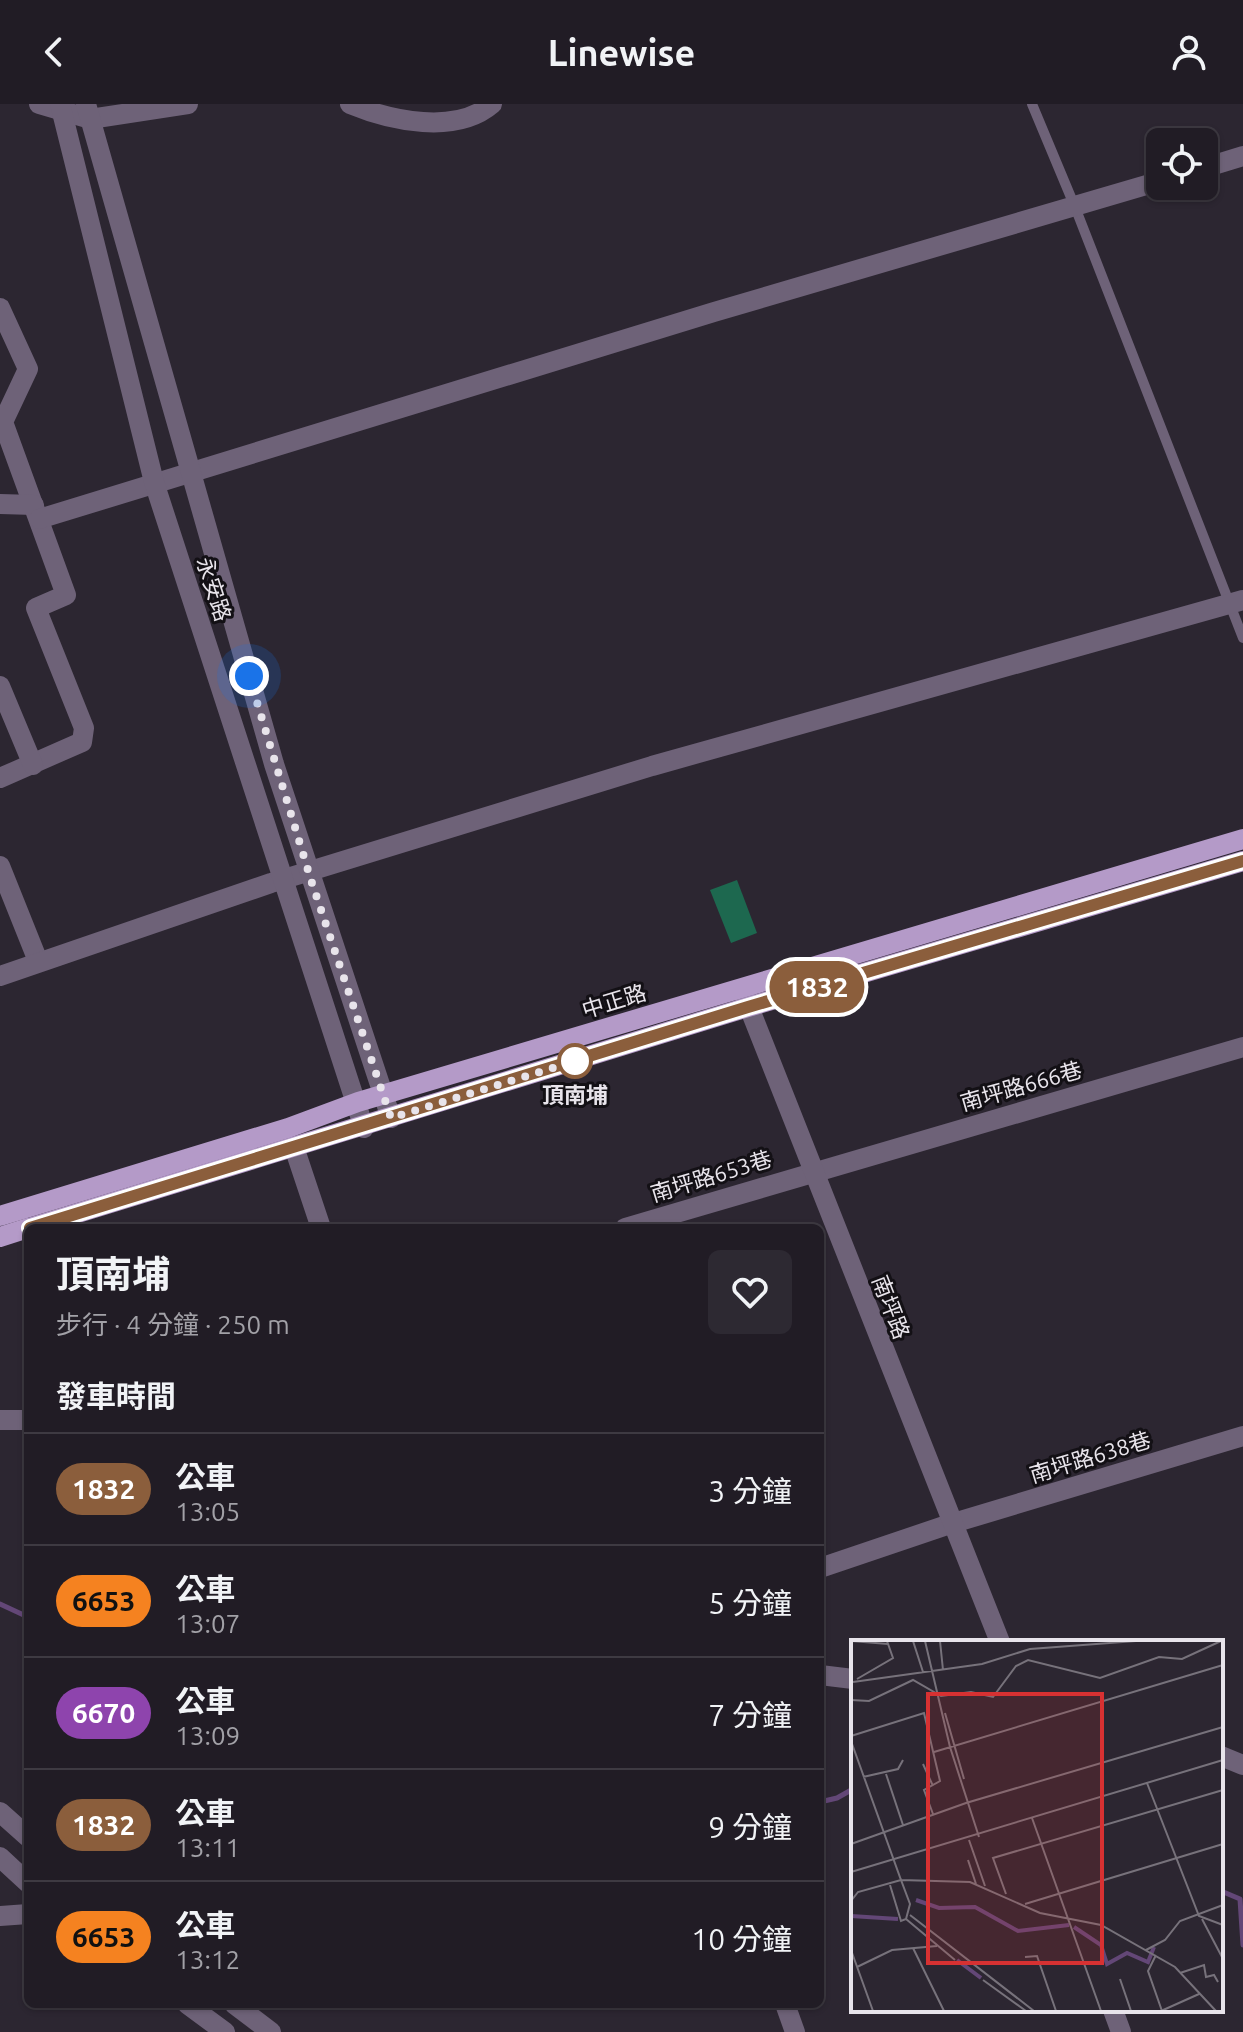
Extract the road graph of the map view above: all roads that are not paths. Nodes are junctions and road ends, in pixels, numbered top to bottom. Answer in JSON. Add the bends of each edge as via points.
{"nodes":[{"id":1,"x":39,"y":104,"type":"edge"},
{"id":2,"x":188,"y":104,"type":"edge"},
{"id":3,"x":350,"y":104,"type":"edge"},
{"id":4,"x":492,"y":104,"type":"edge"},
{"id":5,"x":1032,"y":104,"type":"edge"},
{"id":6,"x":61,"y":109,"type":"edge"},
{"id":7,"x":88,"y":112,"type":"edge"},
{"id":8,"x":1243,"y":156,"type":"edge"},
{"id":9,"x":1218,"y":164,"type":"edge"},
{"id":10,"x":1146,"y":185,"type":"edge"},
{"id":11,"x":1075,"y":207,"type":"junction"},
{"id":12,"x":0,"y":308,"type":"edge"},
{"id":13,"x":188,"y":472,"type":"junction"},
{"id":14,"x":154,"y":482,"type":"junction"},
{"id":15,"x":0,"y":504,"type":"edge"},
{"id":16,"x":36,"y":512,"type":"junction"},
{"id":17,"x":1236,"y":602,"type":"edge"},
{"id":18,"x":1243,"y":638,"type":"edge"},
{"id":19,"x":0,"y":686,"type":"edge"},
{"id":20,"x":33,"y":765,"type":"junction"},
{"id":21,"x":0,"y":778,"type":"edge"},
{"id":22,"x":1243,"y":839,"type":"edge"},
{"id":23,"x":1243,"y":861,"type":"edge"},
{"id":24,"x":0,"y":866,"type":"edge"},
{"id":25,"x":309,"y":873,"type":"junction"},
{"id":26,"x":283,"y":880,"type":"junction"},
{"id":27,"x":38,"y":961,"type":"junction"},
{"id":28,"x":0,"y":976,"type":"edge"},
{"id":29,"x":745,"y":998,"type":"junction"},
{"id":30,"x":1243,"y":1047,"type":"edge"},
{"id":31,"x":381,"y":1096,"type":"junction"},
{"id":32,"x":358,"y":1102,"type":"junction"},
{"id":33,"x":391,"y":1118,"type":"junction"},
{"id":34,"x":364,"y":1128,"type":"junction"},
{"id":35,"x":294,"y":1147,"type":"junction"},
{"id":36,"x":811,"y":1171,"type":"junction"},
{"id":37,"x":0,"y":1216,"type":"edge"},
{"id":38,"x":42,"y":1224,"type":"edge"},
{"id":39,"x":320,"y":1224,"type":"edge"},
{"id":40,"x":638,"y":1224,"type":"edge"},
{"id":41,"x":24,"y":1230,"type":"edge"},
{"id":42,"x":0,"y":1237,"type":"edge"},
{"id":43,"x":0,"y":1420,"type":"edge"},
{"id":44,"x":24,"y":1420,"type":"edge"},
{"id":45,"x":1243,"y":1436,"type":"edge"},
{"id":46,"x":950,"y":1524,"type":"junction"},
{"id":47,"x":824,"y":1567,"type":"edge"},
{"id":48,"x":999,"y":1640,"type":"edge"},
{"id":49,"x":824,"y":1675,"type":"edge"},
{"id":50,"x":851,"y":1679,"type":"edge"},
{"id":51,"x":1223,"y":1757,"type":"edge"},
{"id":52,"x":1243,"y":1765,"type":"edge"},
{"id":53,"x":0,"y":1812,"type":"edge"},
{"id":54,"x":24,"y":1833,"type":"edge"},
{"id":55,"x":0,"y":1857,"type":"edge"},
{"id":56,"x":24,"y":1879,"type":"edge"},
{"id":57,"x":24,"y":1914,"type":"edge"},
{"id":58,"x":0,"y":1916,"type":"edge"},
{"id":59,"x":192,"y":2008,"type":"edge"},
{"id":60,"x":239,"y":2008,"type":"edge"},
{"id":61,"x":786,"y":2008,"type":"edge"},
{"id":62,"x":1114,"y":2012,"type":"edge"},
{"id":63,"x":225,"y":2032,"type":"edge"},
{"id":64,"x":271,"y":2032,"type":"edge"},
{"id":65,"x":795,"y":2032,"type":"edge"},
{"id":66,"x":1121,"y":2032,"type":"edge"}],
"edges":[{"from":1,"to":6,"type":"street"},
{"from":2,"to":7,"type":"street"},
{"from":3,"to":4,"type":"street","via":[[416,121],[463,121]]},
{"from":5,"to":11,"type":"lane"},
{"from":6,"to":7,"type":"street"},
{"from":6,"to":14,"type":"street","name":"永安路"},
{"from":7,"to":13,"type":"street","name":"永安路"},
{"from":8,"to":9,"type":"street"},
{"from":10,"to":11,"type":"street"},
{"from":11,"to":13,"type":"street"},
{"from":11,"to":17,"type":"lane"},
{"from":12,"to":16,"type":"street","via":[[28,369],[3,422]]},
{"from":13,"to":14,"type":"street"},
{"from":13,"to":25,"type":"street","name":"永安路"},
{"from":14,"to":16,"type":"street"},
{"from":14,"to":26,"type":"street","name":"永安路"},
{"from":15,"to":16,"type":"street"},
{"from":16,"to":20,"type":"street","via":[[66,595],[36,608],[84,728],[82,742]]},
{"from":17,"to":18,"type":"lane"},
{"from":17,"to":25,"type":"street","via":[[652,766]]},
{"from":19,"to":20,"type":"street"},
{"from":20,"to":21,"type":"street"},
{"from":22,"to":29,"type":"main road","name":"中正路"},
{"from":23,"to":29,"type":"main road","name":"中正路"},
{"from":24,"to":27,"type":"street"},
{"from":25,"to":26,"type":"street"},
{"from":25,"to":31,"type":"street","name":"永安路"},
{"from":26,"to":27,"type":"street"},
{"from":26,"to":32,"type":"street","name":"永安路"},
{"from":27,"to":28,"type":"street"},
{"from":29,"to":31,"type":"main road","name":"中正路"},
{"from":29,"to":33,"type":"main road","name":"中正路"},
{"from":29,"to":36,"type":"street","name":"南坪路"},
{"from":30,"to":36,"type":"street","name":"南坪路666巷"},
{"from":31,"to":32,"type":"main road","name":"中正路"},
{"from":31,"to":33,"type":"street","name":"永安路"},
{"from":32,"to":34,"type":"street","name":"永安路"},
{"from":32,"to":37,"type":"main road","name":"中正路"},
{"from":33,"to":34,"type":"main road","name":"中正路"},
{"from":34,"to":35,"type":"main road","name":"中正路"},
{"from":35,"to":38,"type":"main road","name":"中正路"},
{"from":35,"to":39,"type":"street"},
{"from":36,"to":40,"type":"street","name":"南坪路653巷"},
{"from":36,"to":46,"type":"street","name":"南坪路"},
{"from":41,"to":42,"type":"main road","name":"中正路"},
{"from":43,"to":44,"type":"street"},
{"from":45,"to":46,"type":"street","name":"南坪路638巷"},
{"from":46,"to":47,"type":"street","name":"南坪路638巷"},
{"from":46,"to":48,"type":"street","name":"南坪路"},
{"from":49,"to":50,"type":"street"},
{"from":51,"to":52,"type":"street"},
{"from":53,"to":54,"type":"street"},
{"from":55,"to":56,"type":"street"},
{"from":57,"to":58,"type":"street"},
{"from":59,"to":63,"type":"street"},
{"from":60,"to":64,"type":"street"},
{"from":61,"to":65,"type":"street"},
{"from":62,"to":66,"type":"street"}]}
